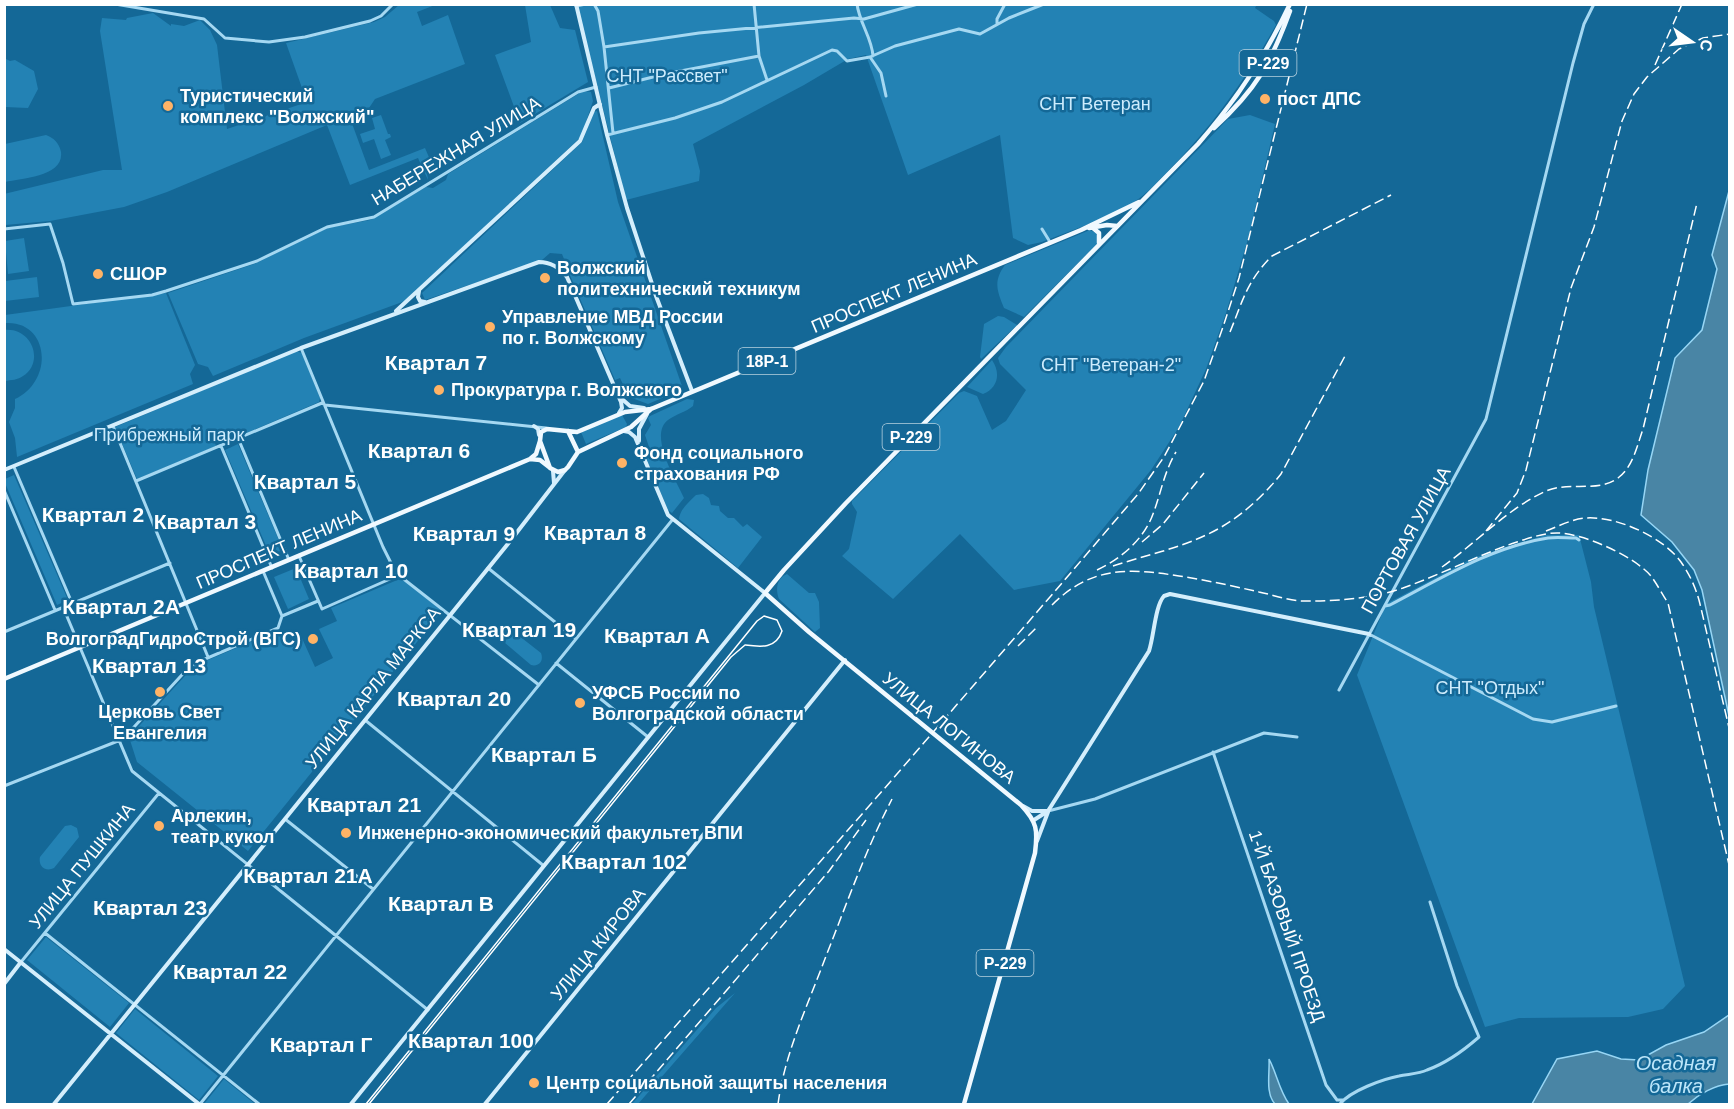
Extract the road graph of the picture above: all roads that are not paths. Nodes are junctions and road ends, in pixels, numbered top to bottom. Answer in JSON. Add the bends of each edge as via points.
{"nodes":[{"id":1,"x":115,"y":4,"type":"edge"},
{"id":2,"x":393,"y":4,"type":"edge"},
{"id":3,"x":586,"y":4,"type":"edge"},
{"id":4,"x":594,"y":4,"type":"edge"},
{"id":5,"x":754,"y":4,"type":"edge"},
{"id":6,"x":857,"y":4,"type":"edge"},
{"id":7,"x":918,"y":4,"type":"edge"},
{"id":8,"x":1005,"y":4,"type":"edge"},
{"id":9,"x":1044,"y":4,"type":"edge"},
{"id":10,"x":1291,"y":4,"type":"edge"},
{"id":11,"x":1594,"y":4,"type":"edge"},
{"id":12,"x":576,"y":5,"type":"edge"},
{"id":13,"x":861,"y":19,"type":"junction"},
{"id":14,"x":997,"y":24,"type":"junction"},
{"id":15,"x":756,"y":28,"type":"junction"},
{"id":16,"x":604,"y":47,"type":"junction"},
{"id":17,"x":759,"y":56,"type":"junction"},
{"id":18,"x":872,"y":57,"type":"junction"},
{"id":19,"x":1254,"y":70,"type":"junction"},
{"id":20,"x":1261,"y":75,"type":"junction"},
{"id":21,"x":1248,"y":79,"type":"junction"},
{"id":22,"x":768,"y":80,"type":"junction"},
{"id":23,"x":1255,"y":84,"type":"junction"},
{"id":24,"x":596,"y":87,"type":"junction"},
{"id":25,"x":609,"y":88,"type":"junction"},
{"id":26,"x":886,"y":96,"type":"dead end"},
{"id":27,"x":600,"y":104,"type":"junction"},
{"id":28,"x":613,"y":133,"type":"junction"},
{"id":29,"x":607,"y":135,"type":"junction"},
{"id":30,"x":1201,"y":140,"type":"junction"},
{"id":31,"x":1147,"y":197,"type":"junction"},
{"id":32,"x":1103,"y":220,"type":"junction"},
{"id":33,"x":1115,"y":226,"type":"junction"},
{"id":34,"x":1042,"y":228,"type":"dead end"},
{"id":35,"x":1090,"y":228,"type":"junction"},
{"id":36,"x":4,"y":229,"type":"edge"},
{"id":37,"x":1081,"y":230,"type":"junction"},
{"id":38,"x":1051,"y":243,"type":"junction"},
{"id":39,"x":1098,"y":247,"type":"junction"},
{"id":40,"x":419,"y":290,"type":"junction"},
{"id":41,"x":425,"y":302,"type":"junction"},
{"id":42,"x":394,"y":313,"type":"junction"},
{"id":43,"x":301,"y":348,"type":"junction"},
{"id":44,"x":615,"y":387,"type":"junction"},
{"id":45,"x":692,"y":391,"type":"junction"},
{"id":46,"x":325,"y":405,"type":"junction"},
{"id":47,"x":651,"y":409,"type":"junction"},
{"id":48,"x":617,"y":415,"type":"junction"},
{"id":49,"x":113,"y":426,"type":"junction"},
{"id":50,"x":534,"y":426,"type":"junction"},
{"id":51,"x":548,"y":429,"type":"junction"},
{"id":52,"x":568,"y":431,"type":"junction"},
{"id":53,"x":623,"y":431,"type":"junction"},
{"id":54,"x":238,"y":438,"type":"junction"},
{"id":55,"x":539,"y":438,"type":"junction"},
{"id":56,"x":221,"y":446,"type":"junction"},
{"id":57,"x":578,"y":452,"type":"junction"},
{"id":58,"x":642,"y":453,"type":"junction"},
{"id":59,"x":530,"y":459,"type":"junction"},
{"id":60,"x":14,"y":466,"type":"junction"},
{"id":61,"x":551,"y":468,"type":"junction"},
{"id":62,"x":4,"y":470,"type":"edge"},
{"id":63,"x":565,"y":470,"type":"junction"},
{"id":64,"x":136,"y":481,"type":"junction"},
{"id":65,"x":554,"y":484,"type":"junction"},
{"id":66,"x":4,"y":490,"type":"edge"},
{"id":67,"x":673,"y":519,"type":"junction"},
{"id":68,"x":374,"y":524,"type":"junction"},
{"id":69,"x":1579,"y":540,"type":"dead end"},
{"id":70,"x":299,"y":556,"type":"junction"},
{"id":71,"x":289,"y":560,"type":"junction"},
{"id":72,"x":170,"y":563,"type":"junction"},
{"id":73,"x":272,"y":568,"type":"junction"},
{"id":74,"x":488,"y":568,"type":"junction"},
{"id":75,"x":263,"y":571,"type":"junction"},
{"id":76,"x":399,"y":575,"type":"junction"},
{"id":77,"x":765,"y":593,"type":"junction"},
{"id":78,"x":318,"y":601,"type":"junction"},
{"id":79,"x":186,"y":602,"type":"junction"},
{"id":80,"x":72,"y":603,"type":"junction"},
{"id":81,"x":1385,"y":606,"type":"junction"},
{"id":82,"x":63,"y":607,"type":"junction"},
{"id":83,"x":56,"y":610,"type":"junction"},
{"id":84,"x":451,"y":614,"type":"junction"},
{"id":85,"x":282,"y":616,"type":"junction"},
{"id":86,"x":4,"y":632,"type":"edge"},
{"id":87,"x":1369,"y":634,"type":"junction"},
{"id":88,"x":576,"y":639,"type":"junction"},
{"id":89,"x":81,"y":647,"type":"junction"},
{"id":90,"x":208,"y":657,"type":"junction"},
{"id":91,"x":844,"y":660,"type":"junction"},
{"id":92,"x":556,"y":663,"type":"junction"},
{"id":93,"x":4,"y":678,"type":"edge"},
{"id":94,"x":539,"y":685,"type":"junction"},
{"id":95,"x":1339,"y":690,"type":"dead end"},
{"id":96,"x":1616,"y":706,"type":"dead end"},
{"id":97,"x":364,"y":720,"type":"junction"},
{"id":98,"x":649,"y":737,"type":"junction"},
{"id":99,"x":1297,"y":737,"type":"dead end"},
{"id":100,"x":120,"y":741,"type":"junction"},
{"id":101,"x":1213,"y":752,"type":"junction"},
{"id":102,"x":4,"y":786,"type":"edge"},
{"id":103,"x":452,"y":792,"type":"junction"},
{"id":104,"x":159,"y":793,"type":"junction"},
{"id":105,"x":1021,"y":805,"type":"junction"},
{"id":106,"x":1048,"y":811,"type":"junction"},
{"id":107,"x":285,"y":819,"type":"junction"},
{"id":108,"x":1034,"y":820,"type":"junction"},
{"id":109,"x":1037,"y":841,"type":"junction"},
{"id":110,"x":247,"y":865,"type":"junction"},
{"id":111,"x":544,"y":866,"type":"junction"},
{"id":112,"x":373,"y":889,"type":"junction"},
{"id":113,"x":1430,"y":902,"type":"dead end"},
{"id":114,"x":45,"y":933,"type":"junction"},
{"id":115,"x":336,"y":935,"type":"junction"},
{"id":116,"x":4,"y":949,"type":"edge"},
{"id":117,"x":21,"y":962,"type":"junction"},
{"id":118,"x":4,"y":984,"type":"edge"},
{"id":119,"x":134,"y":1004,"type":"junction"},
{"id":120,"x":428,"y":1010,"type":"junction"},
{"id":121,"x":111,"y":1034,"type":"junction"},
{"id":122,"x":223,"y":1076,"type":"junction"},
{"id":123,"x":1344,"y":1100,"type":"junction"},
{"id":124,"x":54,"y":1104,"type":"edge"},
{"id":125,"x":199,"y":1104,"type":"edge"},
{"id":126,"x":259,"y":1104,"type":"edge"},
{"id":127,"x":351,"y":1104,"type":"edge"},
{"id":128,"x":485,"y":1104,"type":"edge"},
{"id":129,"x":963,"y":1104,"type":"edge"},
{"id":130,"x":1340,"y":1104,"type":"edge"}],
"edges":[{"from":1,"to":2,"type":"street","via":[[198,17],[225,38],[269,42],[370,21]]},
{"from":3,"to":12,"type":"street"},
{"from":4,"to":16,"type":"street"},
{"from":5,"to":15,"type":"street"},
{"from":6,"to":13,"type":"street"},
{"from":7,"to":13,"type":"street"},
{"from":8,"to":14,"type":"street"},
{"from":9,"to":14,"type":"street"},
{"from":10,"to":19,"type":"main road","number":"Р-229"},
{"from":10,"to":20,"type":"main road","number":"Р-229"},
{"from":11,"to":81,"type":"street","name":"ПОРТОВАЯ УЛИЦА","via":[[1573,63],[1486,419]]},
{"from":12,"to":24,"type":"street"},
{"from":13,"to":15,"type":"street"},
{"from":13,"to":18,"type":"street"},
{"from":14,"to":18,"type":"street","via":[[979,34],[963,29],[932,35]]},
{"from":15,"to":16,"type":"street"},
{"from":15,"to":17,"type":"street"},
{"from":16,"to":25,"type":"street"},
{"from":17,"to":22,"type":"street"},
{"from":17,"to":25,"type":"street"},
{"from":18,"to":22,"type":"street","via":[[848,62],[832,50]]},
{"from":18,"to":26,"type":"street","via":[[881,73]]},
{"from":19,"to":20,"type":"main road","via":[[1256,76]]},
{"from":19,"to":21,"type":"main road","number":"Р-229"},
{"from":20,"to":23,"type":"main road","number":"Р-229"},
{"from":21,"to":23,"type":"main road","via":[[1254,78]]},
{"from":21,"to":30,"type":"main road","number":"Р-229"},
{"from":22,"to":28,"type":"street","via":[[687,114]]},
{"from":23,"to":30,"type":"main road","number":"Р-229","via":[[1241,103]]},
{"from":24,"to":27,"type":"street"},
{"from":24,"to":36,"type":"street","name":"НАБЕРЕЖНАЯ УЛИЦА","via":[[578,92],[374,217],[327,227],[257,261],[152,295],[73,304],[50,224]]},
{"from":25,"to":28,"type":"street"},
{"from":27,"to":29,"type":"street"},
{"from":27,"to":40,"type":"street","via":[[595,106],[580,141]]},
{"from":28,"to":29,"type":"street"},
{"from":29,"to":45,"type":"street","via":[[642,256]]},
{"from":30,"to":31,"type":"main road","number":"Р-229"},
{"from":31,"to":32,"type":"main road","name":"ПРОСПЕКТ ЛЕНИНА","number":"18Р-1"},
{"from":31,"to":33,"type":"main road","number":"Р-229"},
{"from":32,"to":33,"type":"main road","via":[[1115,220]]},
{"from":32,"to":37,"type":"main road","name":"ПРОСПЕКТ ЛЕНИНА","number":"18Р-1"},
{"from":33,"to":35,"type":"main road","name":"ПРОСПЕКТ ЛЕНИНА","number":"18Р-1"},
{"from":33,"to":39,"type":"main road","number":"Р-229"},
{"from":34,"to":38,"type":"street"},
{"from":35,"to":37,"type":"main road","name":"ПРОСПЕКТ ЛЕНИНА","number":"18Р-1"},
{"from":35,"to":39,"type":"main road","via":[[1100,235]]},
{"from":37,"to":38,"type":"main road","name":"ПРОСПЕКТ ЛЕНИНА","number":"18Р-1"},
{"from":38,"to":45,"type":"main road","name":"ПРОСПЕКТ ЛЕНИНА","number":"18Р-1"},
{"from":39,"to":77,"type":"main road","number":"Р-229","via":[[846,503]]},
{"from":40,"to":41,"type":"street","via":[[420,301]]},
{"from":40,"to":42,"type":"street"},
{"from":41,"to":42,"type":"street"},
{"from":41,"to":44,"type":"street","via":[[539,262],[554,266],[567,277]]},
{"from":42,"to":43,"type":"street"},
{"from":43,"to":46,"type":"street"},
{"from":43,"to":49,"type":"street"},
{"from":44,"to":47,"type":"street","via":[[627,404]]},
{"from":44,"to":48,"type":"street","via":[[621,402]]},
{"from":45,"to":47,"type":"main road","name":"ПРОСПЕКТ ЛЕНИНА","number":"18Р-1"},
{"from":46,"to":50,"type":"street"},
{"from":46,"to":54,"type":"street","via":[[318,404]]},
{"from":46,"to":68,"type":"street"},
{"from":47,"to":48,"type":"main road","name":"ПРОСПЕКТ ЛЕНИНА","number":"18Р-1"},
{"from":47,"to":53,"type":"main road","name":"ПРОСПЕКТ ЛЕНИНА","number":"18Р-1"},
{"from":47,"to":58,"type":"street","via":[[638,431]]},
{"from":48,"to":52,"type":"main road","name":"ПРОСПЕКТ ЛЕНИНА","number":"18Р-1","via":[[577,432]]},
{"from":49,"to":60,"type":"street"},
{"from":49,"to":64,"type":"street"},
{"from":50,"to":51,"type":"street"},
{"from":50,"to":55,"type":"street"},
{"from":51,"to":52,"type":"main road"},
{"from":51,"to":55,"type":"main road"},
{"from":52,"to":57,"type":"main road"},
{"from":53,"to":57,"type":"main road","name":"ПРОСПЕКТ ЛЕНИНА","number":"18Р-1"},
{"from":53,"to":58,"type":"street","via":[[635,437]]},
{"from":54,"to":56,"type":"street"},
{"from":54,"to":71,"type":"street"},
{"from":55,"to":59,"type":"main road","via":[[536,454]]},
{"from":55,"to":61,"type":"main road"},
{"from":56,"to":64,"type":"street"},
{"from":56,"to":73,"type":"street"},
{"from":57,"to":63,"type":"main road","number":"18Р-1"},
{"from":58,"to":67,"type":"street","name":"УЛИЦА ЛОГИНОВА","via":[[665,511]]},
{"from":59,"to":61,"type":"main road","via":[[540,460]]},
{"from":59,"to":68,"type":"main road","name":"ПРОСПЕКТ ЛЕНИНА"},
{"from":60,"to":62,"type":"street"},
{"from":60,"to":80,"type":"street"},
{"from":61,"to":63,"type":"main road"},
{"from":61,"to":65,"type":"street"},
{"from":63,"to":65,"type":"street","name":"УЛИЦА КАРЛА МАРКСА"},
{"from":64,"to":72,"type":"street"},
{"from":65,"to":74,"type":"street","name":"УЛИЦА КАРЛА МАРКСА"},
{"from":66,"to":83,"type":"street"},
{"from":67,"to":77,"type":"street","name":"УЛИЦА ЛОГИНОВА"},
{"from":67,"to":88,"type":"street"},
{"from":68,"to":70,"type":"main road","name":"ПРОСПЕКТ ЛЕНИНА"},
{"from":68,"to":76,"type":"street"},
{"from":69,"to":81,"type":"street","via":[[1549,538],[1509,549],[1472,562]]},
{"from":70,"to":71,"type":"main road","name":"ПРОСПЕКТ ЛЕНИНА"},
{"from":70,"to":78,"type":"street"},
{"from":71,"to":73,"type":"main road","name":"ПРОСПЕКТ ЛЕНИНА"},
{"from":72,"to":79,"type":"street"},
{"from":72,"to":80,"type":"street"},
{"from":73,"to":75,"type":"main road","name":"ПРОСПЕКТ ЛЕНИНА"},
{"from":74,"to":84,"type":"street","name":"УЛИЦА КАРЛА МАРКСА"},
{"from":74,"to":88,"type":"street"},
{"from":75,"to":79,"type":"main road","name":"ПРОСПЕКТ ЛЕНИНА"},
{"from":75,"to":85,"type":"street"},
{"from":76,"to":78,"type":"street","via":[[322,609]]},
{"from":76,"to":84,"type":"street"},
{"from":77,"to":91,"type":"main road","name":"УЛИЦА ЛОГИНОВА"},
{"from":77,"to":98,"type":"street"},
{"from":78,"to":85,"type":"street"},
{"from":79,"to":89,"type":"main road","name":"ПРОСПЕКТ ЛЕНИНА"},
{"from":79,"to":90,"type":"street"},
{"from":80,"to":82,"type":"street"},
{"from":81,"to":87,"type":"street","name":"ПОРТОВАЯ УЛИЦА"},
{"from":82,"to":83,"type":"street"},
{"from":82,"to":89,"type":"street"},
{"from":83,"to":86,"type":"street"},
{"from":84,"to":94,"type":"street"},
{"from":84,"to":97,"type":"street","name":"УЛИЦА КАРЛА МАРКСА"},
{"from":85,"to":90,"type":"street","via":[[278,628]]},
{"from":87,"to":95,"type":"street"},
{"from":87,"to":96,"type":"street","via":[[1533,719],[1552,722]]},
{"from":87,"to":106,"type":"street","name":"ПОРТОВАЯ УЛИЦА","via":[[1164,596],[1158,606],[1149,651]]},
{"from":88,"to":92,"type":"street"},
{"from":89,"to":93,"type":"main road","name":"ПРОСПЕКТ ЛЕНИНА"},
{"from":89,"to":100,"type":"street"},
{"from":90,"to":100,"type":"street","via":[[191,665]]},
{"from":91,"to":105,"type":"main road","name":"УЛИЦА ЛОГИНОВА"},
{"from":91,"to":128,"type":"street","name":"УЛИЦА КИРОВА"},
{"from":92,"to":94,"type":"street"},
{"from":92,"to":98,"type":"street"},
{"from":94,"to":103,"type":"street"},
{"from":97,"to":103,"type":"street"},
{"from":97,"to":107,"type":"street","name":"УЛИЦА КАРЛА МАРКСА"},
{"from":98,"to":111,"type":"street"},
{"from":99,"to":101,"type":"street","via":[[1264,733]]},
{"from":100,"to":102,"type":"street"},
{"from":100,"to":104,"type":"street","via":[[132,771]]},
{"from":101,"to":106,"type":"street","via":[[1095,799]]},
{"from":101,"to":123,"type":"street","name":"1-Й БАЗОВЫЙ ПРОЕЗД","via":[[1326,1085],[1331,1095]]},
{"from":103,"to":111,"type":"street"},
{"from":103,"to":112,"type":"street"},
{"from":104,"to":110,"type":"street"},
{"from":104,"to":114,"type":"street","name":"УЛИЦА ПУШКИНА"},
{"from":105,"to":106,"type":"street","via":[[1032,811]]},
{"from":105,"to":108,"type":"main road","name":"УЛИЦА ЛОГИНОВА"},
{"from":106,"to":108,"type":"street","name":"ПОРТОВАЯ УЛИЦА"},
{"from":106,"to":109,"type":"street"},
{"from":107,"to":110,"type":"street","name":"УЛИЦА КАРЛА МАРКСА"},
{"from":107,"to":112,"type":"street"},
{"from":108,"to":109,"type":"main road","number":"Р-229"},
{"from":109,"to":129,"type":"main road","number":"Р-229"},
{"from":110,"to":115,"type":"street"},
{"from":110,"to":119,"type":"street","name":"УЛИЦА КАРЛА МАРКСА"},
{"from":111,"to":120,"type":"street"},
{"from":112,"to":115,"type":"street"},
{"from":113,"to":123,"type":"street","via":[[1457,986],[1479,1038],[1455,1057],[1426,1071],[1397,1076]]},
{"from":114,"to":117,"type":"street","name":"УЛИЦА ПУШКИНА"},
{"from":114,"to":119,"type":"street"},
{"from":115,"to":120,"type":"street"},
{"from":115,"to":122,"type":"street"},
{"from":116,"to":117,"type":"street"},
{"from":117,"to":118,"type":"street","name":"УЛИЦА ПУШКИНА"},
{"from":117,"to":121,"type":"street"},
{"from":119,"to":121,"type":"street","name":"УЛИЦА КАРЛА МАРКСА"},
{"from":119,"to":122,"type":"street"},
{"from":120,"to":127,"type":"street"},
{"from":121,"to":124,"type":"street","name":"УЛИЦА КАРЛА МАРКСА"},
{"from":121,"to":125,"type":"street"},
{"from":122,"to":125,"type":"street"},
{"from":122,"to":126,"type":"street"},
{"from":123,"to":130,"type":"street"}]}
